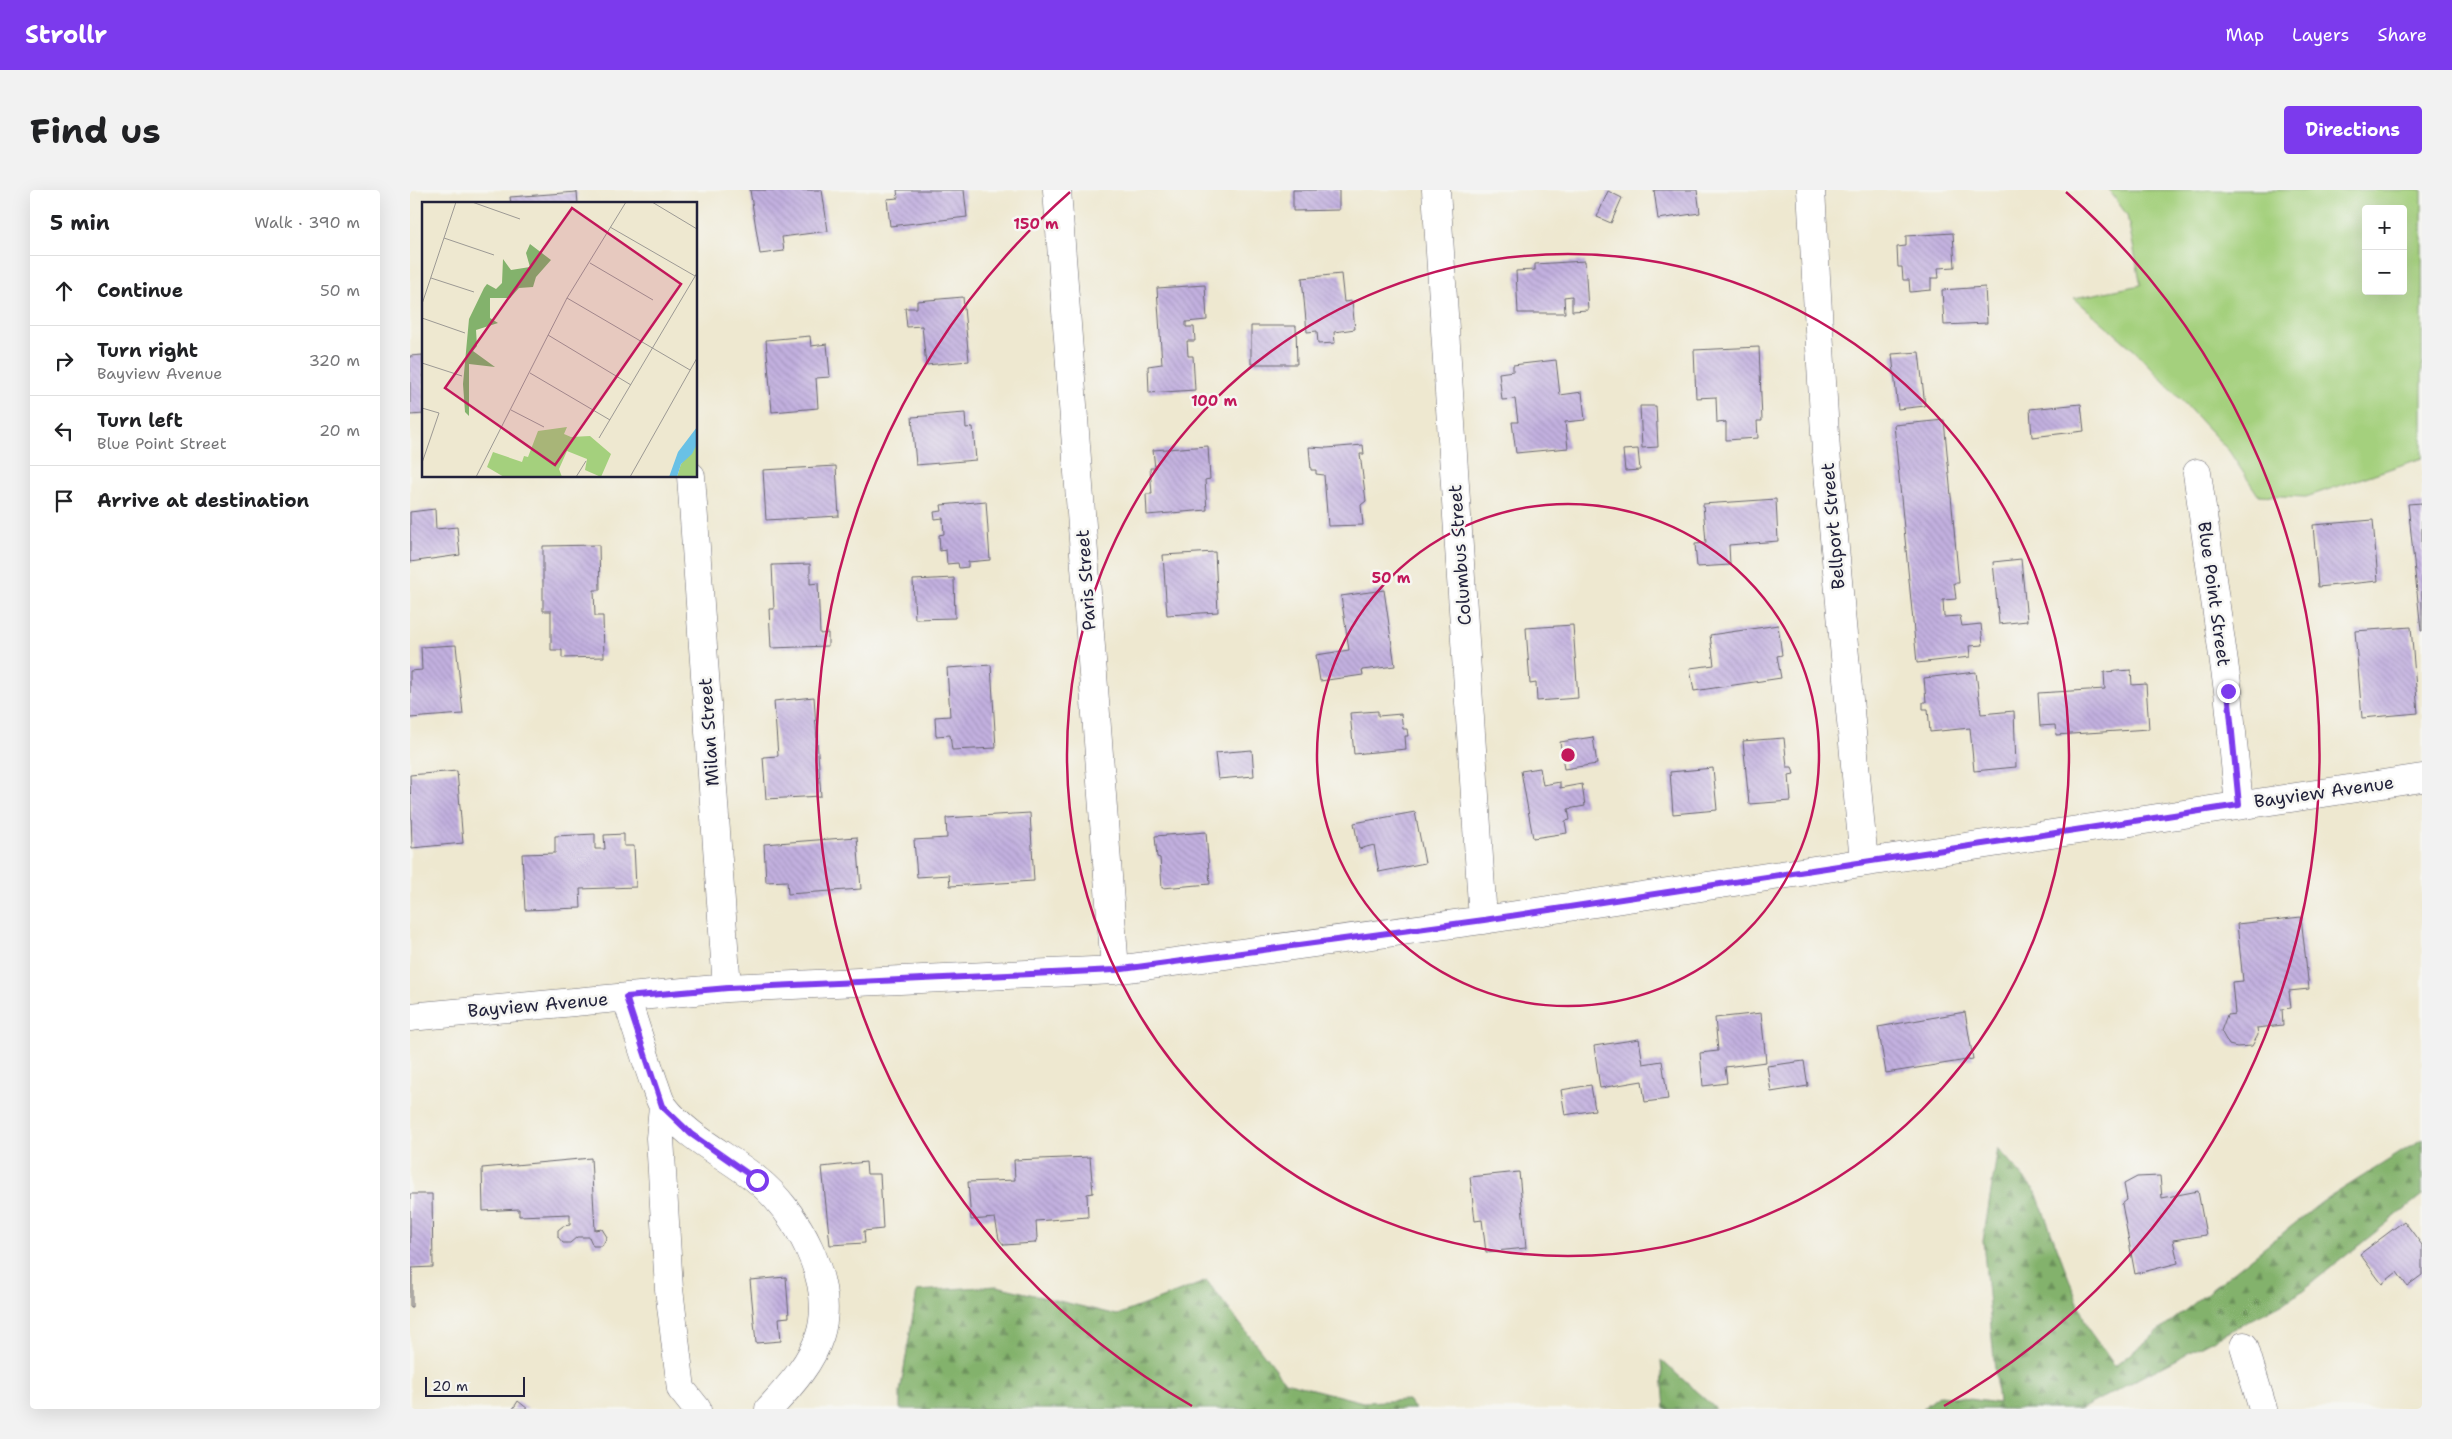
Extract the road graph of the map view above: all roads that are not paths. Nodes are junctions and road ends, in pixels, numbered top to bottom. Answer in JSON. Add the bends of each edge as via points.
{"nodes":[{"id":1,"x":1057,"y":190,"type":"edge"},
{"id":2,"x":1436,"y":190,"type":"edge"},
{"id":3,"x":1811,"y":190,"type":"edge"},
{"id":4,"x":2197,"y":473,"type":"dead end"},
{"id":5,"x":691,"y":478,"type":"edge"},
{"id":6,"x":2422,"y":778,"type":"edge"},
{"id":7,"x":2239,"y":805,"type":"junction"},
{"id":8,"x":1864,"y":862,"type":"junction"},
{"id":9,"x":1484,"y":920,"type":"junction"},
{"id":10,"x":1115,"y":970,"type":"junction"},
{"id":11,"x":728,"y":988,"type":"junction"},
{"id":12,"x":626,"y":997,"type":"junction"},
{"id":13,"x":410,"y":1017,"type":"edge"},
{"id":14,"x":662,"y":1106,"type":"junction"},
{"id":15,"x":2244,"y":1346,"type":"dead end"},
{"id":16,"x":697,"y":1409,"type":"edge"},
{"id":17,"x":769,"y":1409,"type":"edge"},
{"id":18,"x":2263,"y":1409,"type":"edge"}],
"edges":[{"from":1,"to":10,"type":"street","name":"Paris Street"},
{"from":2,"to":9,"type":"street","name":"Columbus Street"},
{"from":3,"to":8,"type":"street","name":"Bellport Street","via":[[1826,451]]},
{"from":4,"to":7,"type":"street","name":"Blue Point Street","via":[[2228,691]]},
{"from":5,"to":11,"type":"street","name":"Milan Street"},
{"from":6,"to":7,"type":"street","name":"Bayview Avenue"},
{"from":7,"to":8,"type":"street","name":"Bayview Avenue"},
{"from":8,"to":9,"type":"street","name":"Bayview Avenue"},
{"from":9,"to":10,"type":"street","name":"Bayview Avenue"},
{"from":10,"to":11,"type":"street","name":"Bayview Avenue"},
{"from":11,"to":12,"type":"street","name":"Bayview Avenue"},
{"from":12,"to":13,"type":"street","name":"Bayview Avenue"},
{"from":12,"to":14,"type":"street"},
{"from":14,"to":16,"type":"street","via":[[660,1138],[670,1298],[681,1389]]},
{"from":14,"to":17,"type":"street","via":[[691,1134],[757,1180],[782,1202],[818,1273],[825,1305],[820,1336],[801,1372]]},
{"from":15,"to":18,"type":"street"}]}
